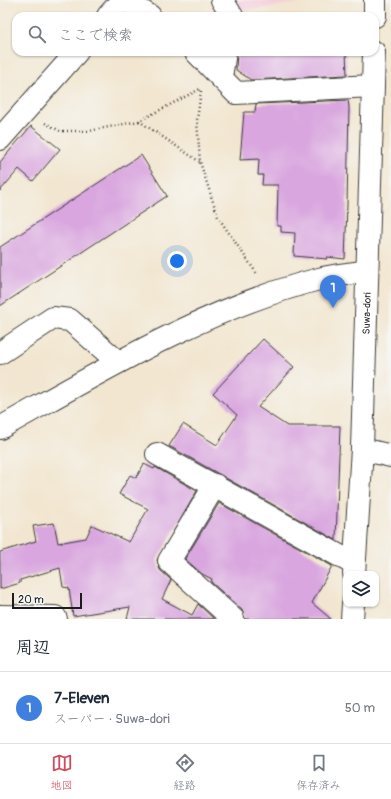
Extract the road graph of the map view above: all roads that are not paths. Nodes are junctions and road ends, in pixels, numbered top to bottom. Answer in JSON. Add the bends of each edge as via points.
{"nodes":[{"id":1,"x":123,"y":0,"type":"edge"},
{"id":2,"x":222,"y":0,"type":"edge"},
{"id":3,"x":375,"y":0,"type":"edge"},
{"id":4,"x":112,"y":12,"type":"edge"},
{"id":5,"x":143,"y":12,"type":"edge"},
{"id":6,"x":230,"y":12,"type":"edge"},
{"id":7,"x":375,"y":12,"type":"edge"},
{"id":8,"x":73,"y":56,"type":"edge"},
{"id":9,"x":200,"y":56,"type":"edge"},
{"id":10,"x":224,"y":56,"type":"edge"},
{"id":11,"x":374,"y":56,"type":"edge"},
{"id":12,"x":221,"y":77,"type":"junction"},
{"id":13,"x":373,"y":86,"type":"junction"},
{"id":14,"x":0,"y":139,"type":"edge"},
{"id":15,"x":367,"y":271,"type":"junction"},
{"id":16,"x":0,"y":353,"type":"edge"},
{"id":17,"x":118,"y":362,"type":"junction"},
{"id":18,"x":0,"y":428,"type":"edge"},
{"id":19,"x":362,"y":449,"type":"junction"},
{"id":20,"x":157,"y":454,"type":"dead end"},
{"id":21,"x":391,"y":456,"type":"edge"},
{"id":22,"x":214,"y":485,"type":"junction"},
{"id":23,"x":354,"y":569,"type":"edge"},
{"id":24,"x":353,"y":607,"type":"edge"},
{"id":25,"x":0,"y":616,"type":"edge"},
{"id":26,"x":56,"y":619,"type":"edge"},
{"id":27,"x":233,"y":619,"type":"edge"},
{"id":28,"x":352,"y":619,"type":"edge"}],
"edges":[{"from":1,"to":4,"type":"street"},
{"from":1,"to":5,"type":"street"},
{"from":2,"to":6,"type":"street"},
{"from":3,"to":7,"type":"street"},
{"from":8,"to":14,"type":"street"},
{"from":9,"to":12,"type":"street"},
{"from":10,"to":12,"type":"street"},
{"from":11,"to":13,"type":"street","name":"Suwa-dori"},
{"from":12,"to":13,"type":"street","via":[[236,93]]},
{"from":13,"to":15,"type":"street","name":"Suwa-dori"},
{"from":15,"to":17,"type":"street","via":[[320,279],[269,294],[218,313]]},
{"from":15,"to":19,"type":"street","name":"Suwa-dori"},
{"from":16,"to":17,"type":"street","via":[[53,318],[70,320]]},
{"from":17,"to":18,"type":"street"},
{"from":19,"to":21,"type":"street"},
{"from":19,"to":23,"type":"street","name":"Suwa-dori"},
{"from":20,"to":22,"type":"street"},
{"from":22,"to":23,"type":"street"},
{"from":22,"to":27,"type":"street","via":[[169,561]]},
{"from":24,"to":28,"type":"street"},
{"from":25,"to":26,"type":"street"}]}
